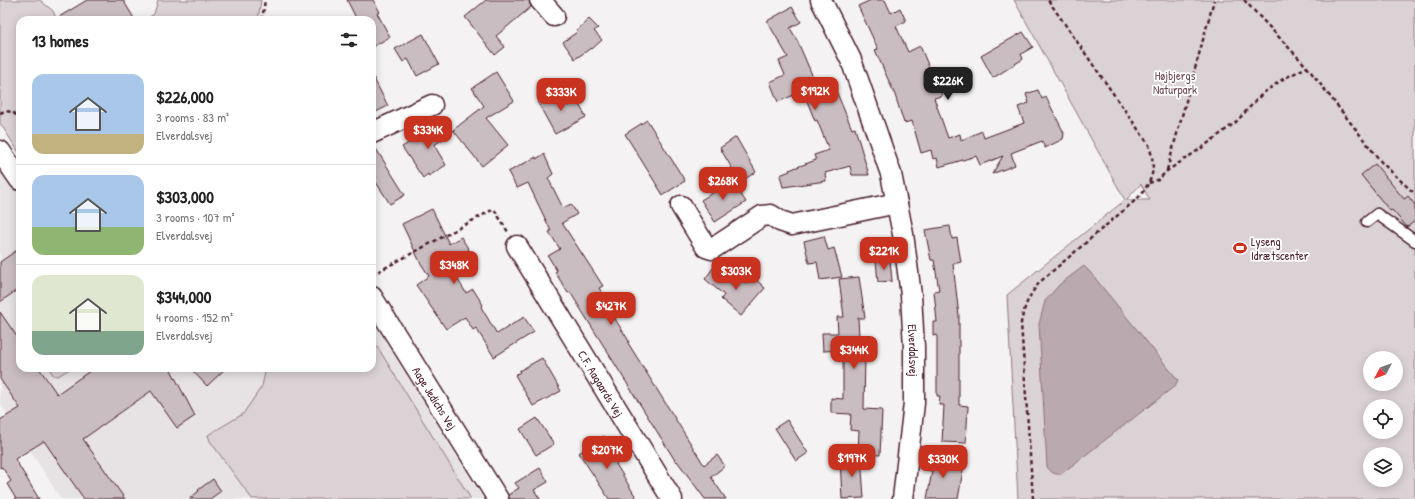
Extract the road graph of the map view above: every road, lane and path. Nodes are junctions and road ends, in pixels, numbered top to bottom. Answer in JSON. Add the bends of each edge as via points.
{"nodes":[{"id":1,"x":265,"y":0,"type":"edge"},
{"id":2,"x":540,"y":0,"type":"edge"},
{"id":3,"x":821,"y":0,"type":"edge"},
{"id":4,"x":1048,"y":0,"type":"edge"},
{"id":5,"x":1214,"y":0,"type":"edge"},
{"id":6,"x":1244,"y":0,"type":"edge"},
{"id":7,"x":263,"y":16,"type":"edge"},
{"id":8,"x":554,"y":16,"type":"dead end"},
{"id":9,"x":1307,"y":67,"type":"junction"},
{"id":10,"x":432,"y":105,"type":"dead end"},
{"id":11,"x":0,"y":113,"type":"edge"},
{"id":12,"x":16,"y":115,"type":"edge"},
{"id":13,"x":376,"y":131,"type":"edge"},
{"id":14,"x":0,"y":151,"type":"edge"},
{"id":15,"x":1167,"y":171,"type":"junction"},
{"id":16,"x":16,"y":174,"type":"edge"},
{"id":17,"x":1149,"y":183,"type":"junction"},
{"id":18,"x":1415,"y":194,"type":"edge"},
{"id":19,"x":897,"y":203,"type":"junction"},
{"id":20,"x":681,"y":206,"type":"dead end"},
{"id":21,"x":1367,"y":222,"type":"dead end"},
{"id":22,"x":1415,"y":241,"type":"edge"},
{"id":23,"x":517,"y":246,"type":"joint"},
{"id":24,"x":376,"y":273,"type":"edge"},
{"id":25,"x":376,"y":303,"type":"edge"},
{"id":26,"x":498,"y":499,"type":"edge"},
{"id":27,"x":672,"y":499,"type":"edge"},
{"id":28,"x":903,"y":499,"type":"edge"},
{"id":29,"x":1033,"y":499,"type":"edge"}],
"edges":[{"from":1,"to":7,"type":"path"},
{"from":2,"to":8,"type":"street"},
{"from":3,"to":19,"type":"street","name":"Elverdalsvej","via":[[851,60],[891,174]]},
{"from":4,"to":17,"type":"path","via":[[1149,145],[1153,158],[1153,172]]},
{"from":5,"to":15,"type":"path"},
{"from":6,"to":9,"type":"path"},
{"from":9,"to":15,"type":"path","via":[[1283,79],[1262,94],[1236,122]]},
{"from":9,"to":18,"type":"path","via":[[1382,162]]},
{"from":10,"to":13,"type":"street"},
{"from":11,"to":12,"type":"path","via":[[5,110]]},
{"from":14,"to":16,"type":"street"},
{"from":15,"to":17,"type":"path","via":[[1158,180]]},
{"from":17,"to":29,"type":"path","via":[[1138,198],[1041,281],[1027,301],[1021,323]]},
{"from":19,"to":20,"type":"street","via":[[792,225],[780,221],[771,214],[762,216],[712,249],[706,247]]},
{"from":19,"to":28,"type":"street","name":"Elverdalsvej","via":[[910,287],[914,347],[914,403]]},
{"from":21,"to":22,"type":"lane","via":[[1377,214]]},
{"from":23,"to":24,"type":"path","via":[[494,209]]},
{"from":23,"to":27,"type":"street","name":"C.F. Aagaards Vej"},
{"from":25,"to":26,"type":"street","name":"Aage Jedichs Vej"}]}
